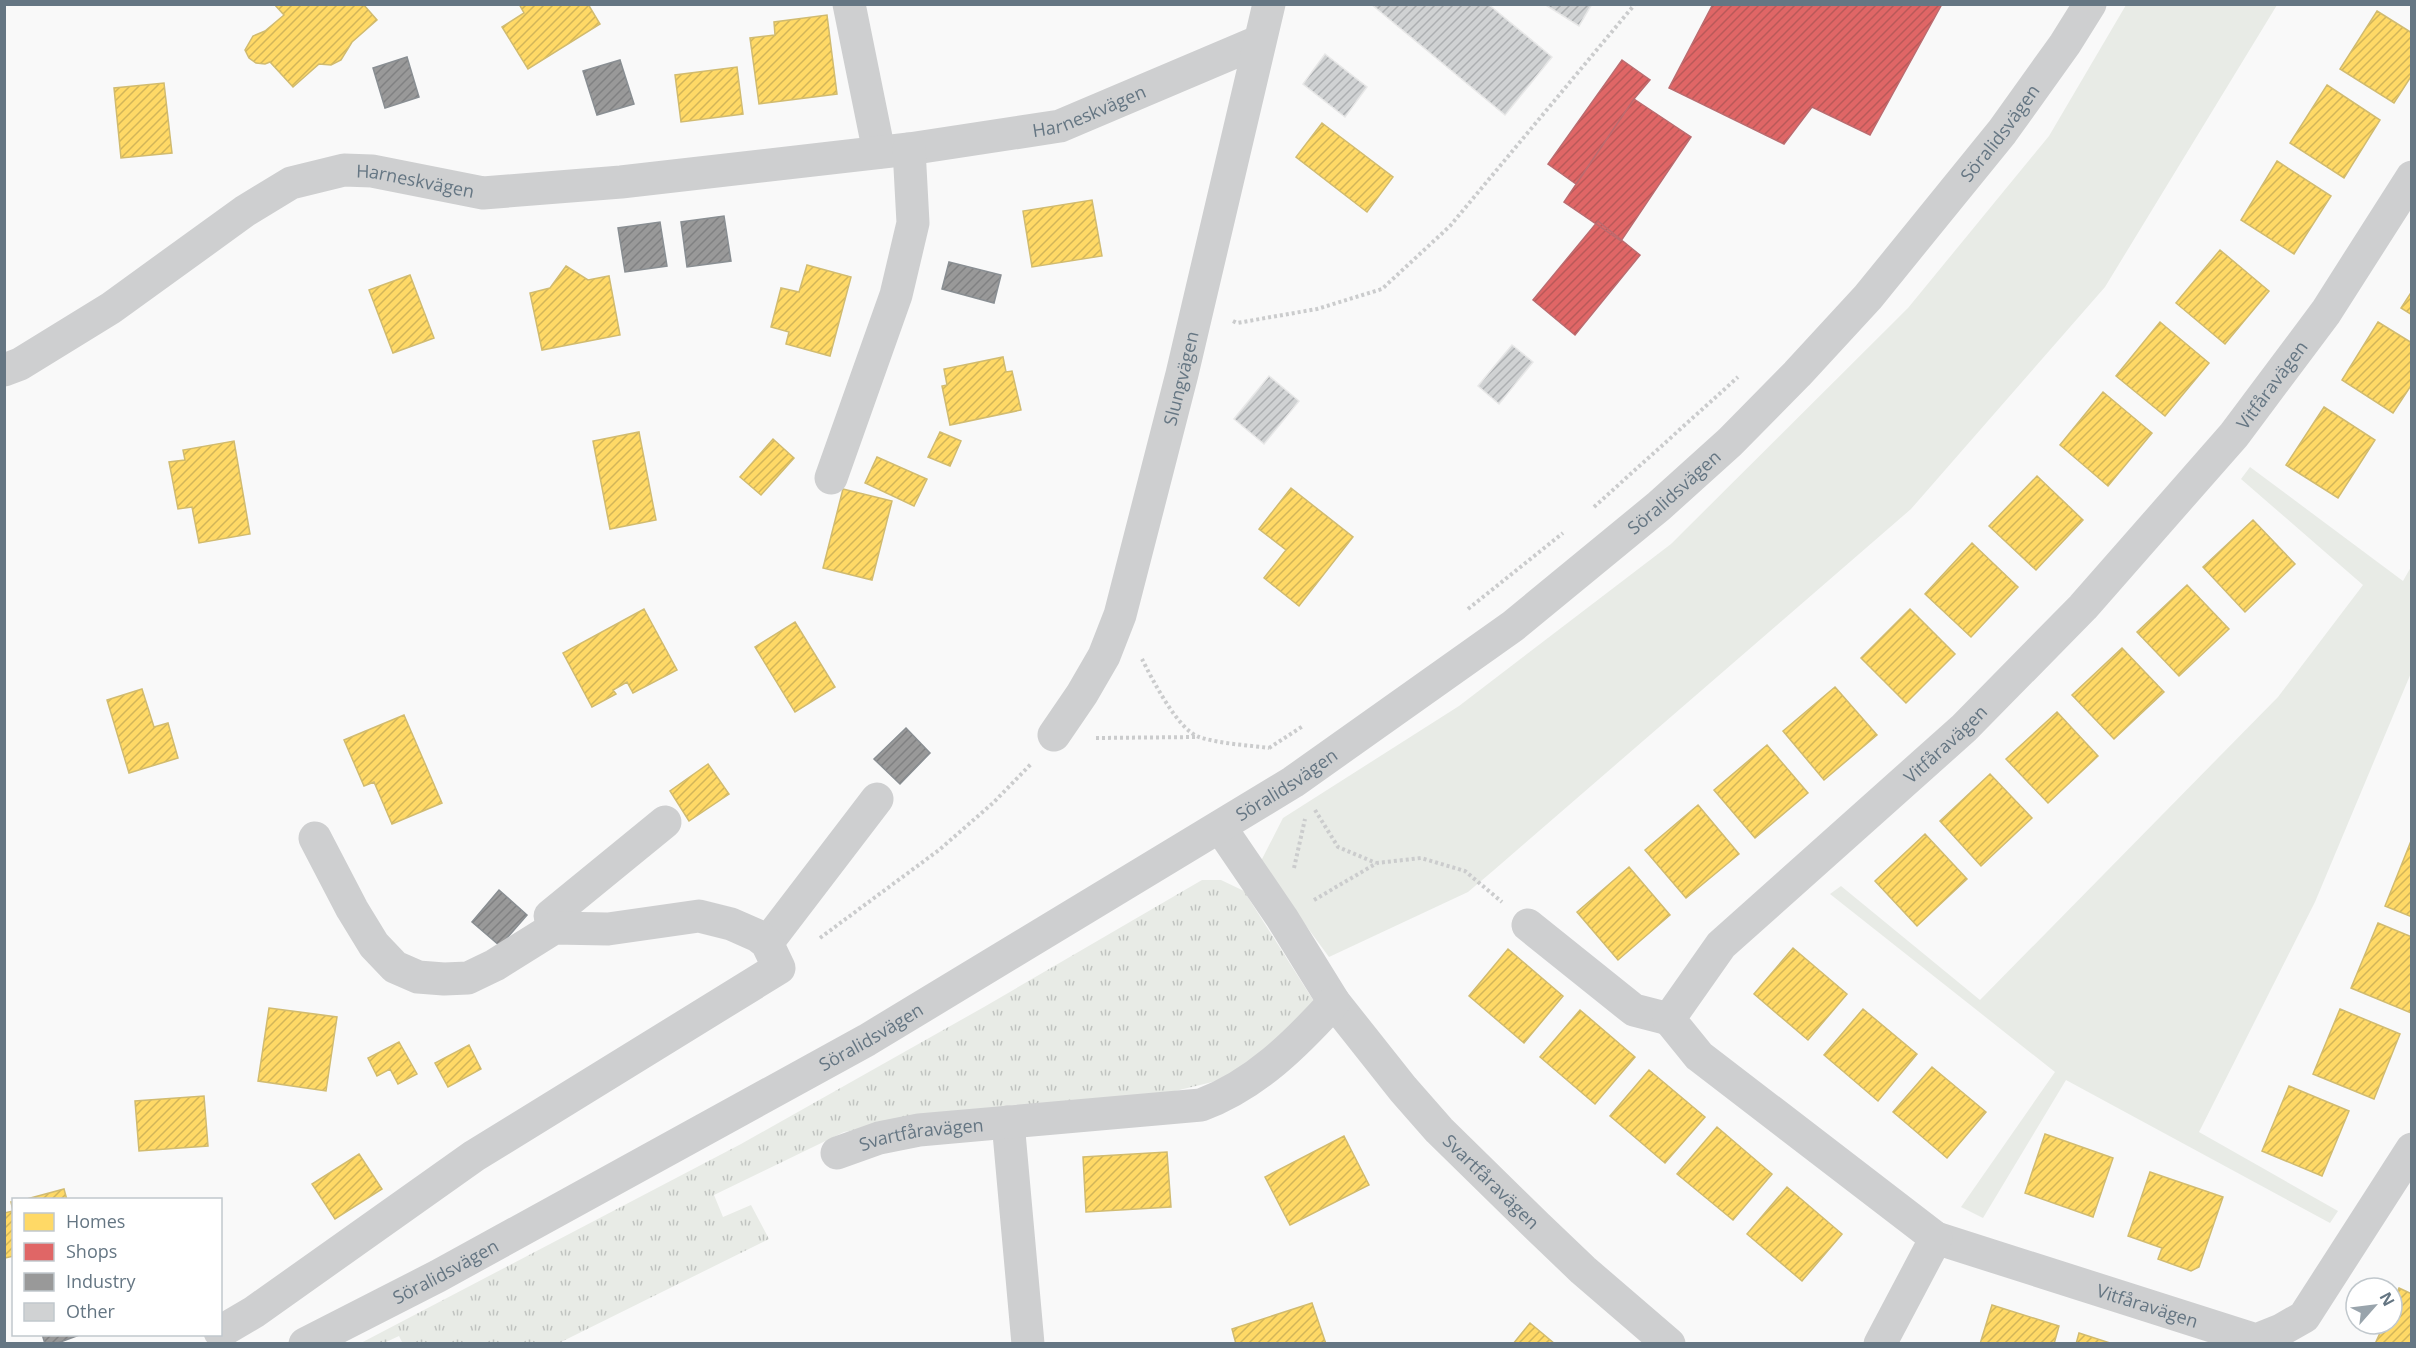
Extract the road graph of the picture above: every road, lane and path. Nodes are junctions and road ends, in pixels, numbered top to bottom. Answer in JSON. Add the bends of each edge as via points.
{"nodes":[{"id":1,"x":849,"y":4,"type":"edge"},
{"id":2,"x":1269,"y":4,"type":"edge"},
{"id":3,"x":1635,"y":4,"type":"edge"},
{"id":4,"x":2090,"y":4,"type":"edge"},
{"id":5,"x":1258,"y":42,"type":"junction"},
{"id":6,"x":894,"y":151,"type":"junction"},
{"id":7,"x":2412,"y":177,"type":"edge"},
{"id":8,"x":1197,"y":313,"type":"junction"},
{"id":9,"x":4,"y":370,"type":"edge"},
{"id":10,"x":1740,"y":375,"type":"dead end"},
{"id":11,"x":831,"y":478,"type":"dead end"},
{"id":12,"x":1589,"y":512,"type":"dead end"},
{"id":13,"x":1571,"y":526,"type":"dead end"},
{"id":14,"x":1463,"y":612,"type":"dead end"},
{"id":15,"x":1120,"y":615,"type":"junction"},
{"id":16,"x":1308,"y":722,"type":"dead end"},
{"id":17,"x":1054,"y":735,"type":"junction"},
{"id":18,"x":1197,"y":737,"type":"junction"},
{"id":19,"x":1269,"y":748,"type":"junction"},
{"id":20,"x":1301,"y":791,"type":"junction"},
{"id":21,"x":877,"y":799,"type":"dead end"},
{"id":22,"x":665,"y":822,"type":"dead end"},
{"id":23,"x":1220,"y":827,"type":"junction"},
{"id":24,"x":315,"y":838,"type":"dead end"},
{"id":25,"x":1377,"y":863,"type":"junction"},
{"id":26,"x":1282,"y":918,"type":"junction"},
{"id":27,"x":1528,"y":925,"type":"joint"},
{"id":28,"x":554,"y":928,"type":"junction"},
{"id":29,"x":773,"y":955,"type":"junction"},
{"id":30,"x":1334,"y":1002,"type":"junction"},
{"id":31,"x":1669,"y":1019,"type":"junction"},
{"id":32,"x":1008,"y":1122,"type":"junction"},
{"id":33,"x":2412,"y":1149,"type":"edge"},
{"id":34,"x":837,"y":1153,"type":"dead end"},
{"id":35,"x":1936,"y":1238,"type":"junction"},
{"id":36,"x":222,"y":1331,"type":"edge"},
{"id":37,"x":214,"y":1336,"type":"edge"},
{"id":38,"x":2261,"y":1342,"type":"edge"},
{"id":39,"x":201,"y":1344,"type":"edge"},
{"id":40,"x":305,"y":1344,"type":"edge"},
{"id":41,"x":1028,"y":1344,"type":"edge"},
{"id":42,"x":1669,"y":1344,"type":"edge"},
{"id":43,"x":1880,"y":1344,"type":"edge"}],
"edges":[{"from":1,"to":6,"type":"street"},
{"from":2,"to":5,"type":"street","name":"Slungvägen"},
{"from":3,"to":8,"type":"path","via":[[1450,226],[1382,289],[1317,309],[1237,323]]},
{"from":4,"to":20,"type":"street","name":"Söralidsvägen","via":[[2002,132],[1868,297],[1730,442],[1513,626]]},
{"from":5,"to":6,"type":"street","name":"Harneskvägen","via":[[1060,126]]},
{"from":5,"to":8,"type":"street","name":"Slungvägen"},
{"from":6,"to":9,"type":"street","name":"Harneskvägen","via":[[621,182],[483,193],[372,171],[344,170],[291,183],[245,211],[111,308]]},
{"from":6,"to":11,"type":"street","via":[[913,223],[896,295]]},
{"from":7,"to":31,"type":"street","name":"Vitfåravägen","via":[[2326,312],[2234,435],[2083,607],[1964,728],[1721,945]]},
{"from":8,"to":15,"type":"street","name":"Slungvägen"},
{"from":10,"to":12,"type":"path"},
{"from":13,"to":14,"type":"path"},
{"from":15,"to":17,"type":"street","name":"Slungvägen","via":[[1104,656]]},
{"from":15,"to":18,"type":"path","via":[[1128,624],[1159,693]]},
{"from":16,"to":19,"type":"path"},
{"from":17,"to":18,"type":"path","via":[[1067,739]]},
{"from":17,"to":29,"type":"path","via":[[1026,771],[939,850]]},
{"from":18,"to":19,"type":"path"},
{"from":19,"to":20,"type":"path"},
{"from":20,"to":23,"type":"street","name":"Söralidsvägen"},
{"from":20,"to":25,"type":"path","via":[[1338,847]]},
{"from":20,"to":26,"type":"path"},
{"from":21,"to":29,"type":"street"},
{"from":22,"to":28,"type":"street","via":[[550,916]]},
{"from":23,"to":26,"type":"street","name":"Svartfåravägen"},
{"from":23,"to":40,"type":"street","name":"Söralidsvägen","via":[[867,1040],[438,1276]]},
{"from":24,"to":28,"type":"street","via":[[374,945],[394,967],[418,977],[468,978]]},
{"from":25,"to":26,"type":"path"},
{"from":25,"to":27,"type":"path","via":[[1421,858],[1465,871]]},
{"from":26,"to":30,"type":"street","name":"Svartfåravägen"},
{"from":27,"to":31,"type":"street","via":[[1634,1010]]},
{"from":28,"to":29,"type":"street","via":[[608,929],[699,916],[758,936]]},
{"from":29,"to":36,"type":"street"},
{"from":30,"to":32,"type":"street","name":"Svartfåravägen","via":[[1298,1042],[1223,1097],[1201,1105]]},
{"from":30,"to":42,"type":"street","name":"Svartfåravägen","via":[[1438,1130],[1583,1270]]},
{"from":31,"to":35,"type":"street","name":"Vitfåravägen","via":[[1699,1056]]},
{"from":32,"to":34,"type":"street","name":"Svartfåravägen","via":[[919,1130],[879,1138]]},
{"from":32,"to":41,"type":"street","name":"Svartfåravägen"},
{"from":33,"to":38,"type":"street","name":"Vitfåravägen","via":[[2304,1317]]},
{"from":35,"to":38,"type":"street","name":"Vitfåravägen"},
{"from":35,"to":43,"type":"street"},
{"from":37,"to":39,"type":"street"}]}
